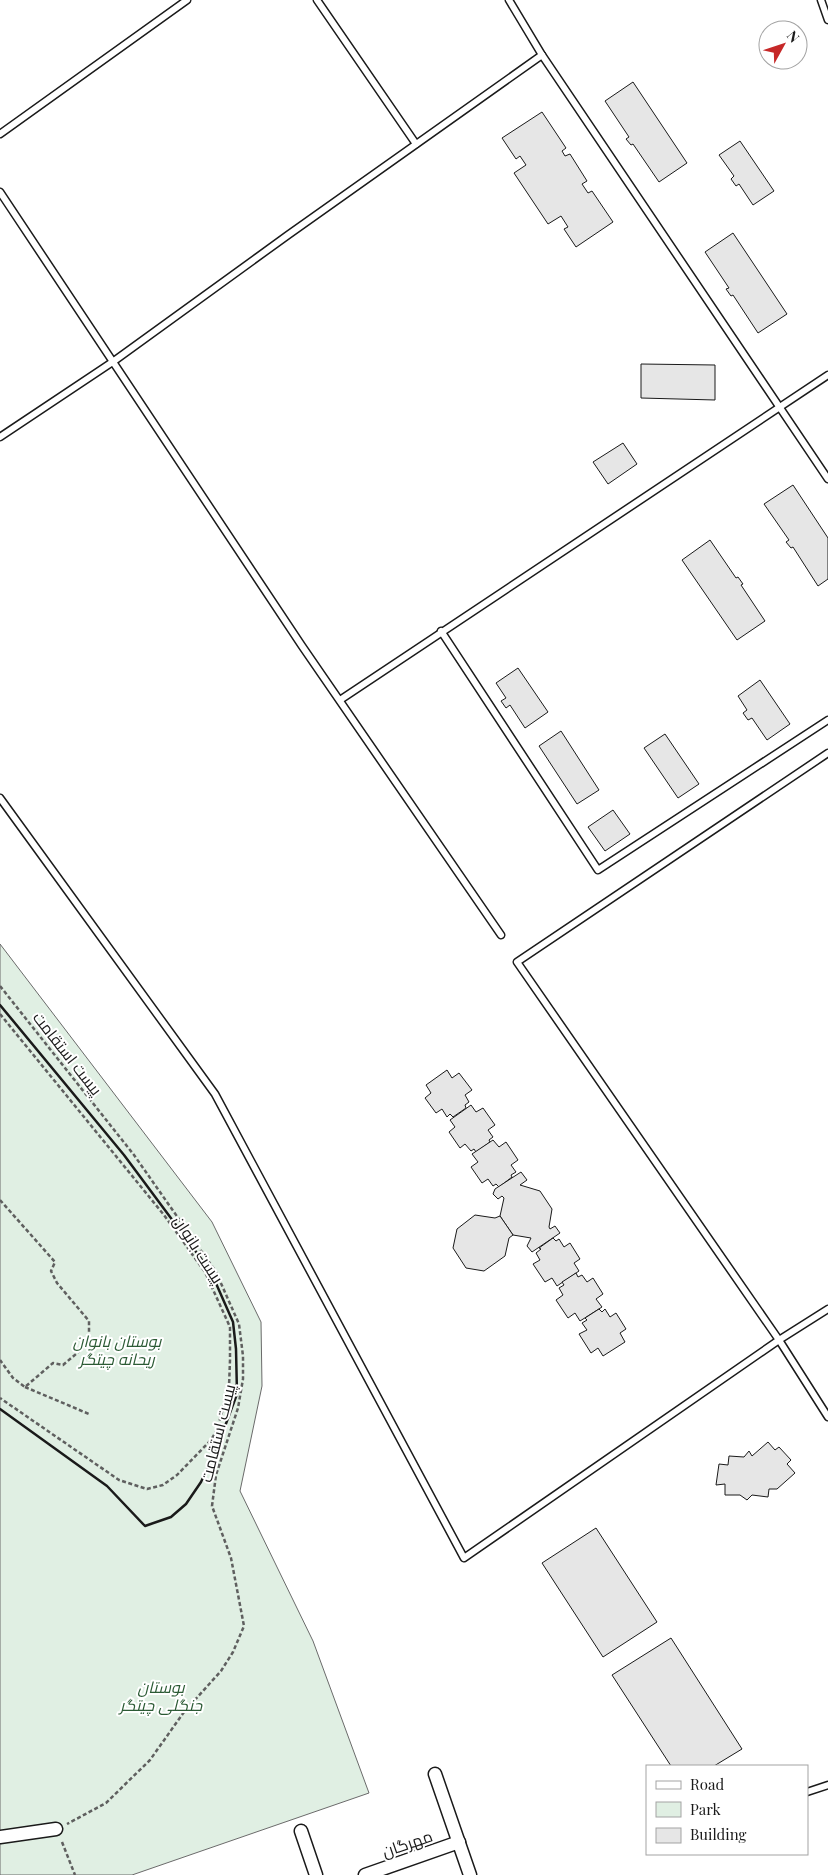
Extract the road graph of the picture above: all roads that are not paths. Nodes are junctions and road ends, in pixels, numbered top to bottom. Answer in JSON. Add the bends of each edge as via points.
{"nodes":[{"id":1,"x":187,"y":0,"type":"edge"},
{"id":2,"x":317,"y":0,"type":"edge"},
{"id":3,"x":509,"y":0,"type":"edge"},
{"id":4,"x":821,"y":0,"type":"edge"},
{"id":5,"x":828,"y":20,"type":"edge"},
{"id":6,"x":542,"y":55,"type":"junction"},
{"id":7,"x":0,"y":134,"type":"edge"},
{"id":8,"x":416,"y":144,"type":"junction"},
{"id":9,"x":0,"y":192,"type":"edge"},
{"id":10,"x":114,"y":361,"type":"junction"},
{"id":11,"x":828,"y":375,"type":"edge"},
{"id":12,"x":780,"y":406,"type":"junction"},
{"id":13,"x":0,"y":437,"type":"edge"},
{"id":14,"x":828,"y":479,"type":"edge"},
{"id":15,"x":441,"y":631,"type":"junction"},
{"id":16,"x":340,"y":700,"type":"junction"},
{"id":17,"x":828,"y":720,"type":"edge"},
{"id":18,"x":828,"y":753,"type":"edge"},
{"id":19,"x":0,"y":798,"type":"edge"},
{"id":20,"x":501,"y":935,"type":"dead end"},
{"id":21,"x":828,"y":1309,"type":"edge"},
{"id":22,"x":780,"y":1340,"type":"junction"},
{"id":23,"x":828,"y":1417,"type":"edge"},
{"id":24,"x":435,"y":1774,"type":"dead end"},
{"id":25,"x":828,"y":1784,"type":"edge"},
{"id":26,"x":808,"y":1792,"type":"edge"},
{"id":27,"x":56,"y":1829,"type":"road end"},
{"id":28,"x":301,"y":1831,"type":"dead end"},
{"id":29,"x":0,"y":1837,"type":"edge"},
{"id":30,"x":459,"y":1842,"type":"junction"},
{"id":31,"x":316,"y":1875,"type":"edge"},
{"id":32,"x":366,"y":1875,"type":"edge"},
{"id":33,"x":470,"y":1875,"type":"edge"}],
"edges":[{"from":1,"to":7,"type":"lane"},
{"from":2,"to":8,"type":"lane"},
{"from":3,"to":6,"type":"lane"},
{"from":4,"to":5,"type":"lane"},
{"from":6,"to":8,"type":"lane"},
{"from":6,"to":12,"type":"lane"},
{"from":8,"to":10,"type":"lane"},
{"from":9,"to":10,"type":"lane"},
{"from":10,"to":13,"type":"lane"},
{"from":10,"to":16,"type":"lane"},
{"from":11,"to":12,"type":"lane"},
{"from":12,"to":14,"type":"lane"},
{"from":12,"to":15,"type":"lane"},
{"from":15,"to":16,"type":"lane"},
{"from":15,"to":17,"type":"lane","via":[[598,870]]},
{"from":16,"to":20,"type":"lane"},
{"from":18,"to":22,"type":"lane","via":[[517,962]]},
{"from":19,"to":22,"type":"lane","via":[[215,1094],[464,1558]]},
{"from":21,"to":22,"type":"lane"},
{"from":22,"to":23,"type":"lane"},
{"from":24,"to":30,"type":"street"},
{"from":25,"to":26,"type":"lane"},
{"from":27,"to":29,"type":"street"},
{"from":28,"to":31,"type":"street"},
{"from":30,"to":32,"type":"street","name":"مهرگان"},
{"from":30,"to":33,"type":"street"}]}
